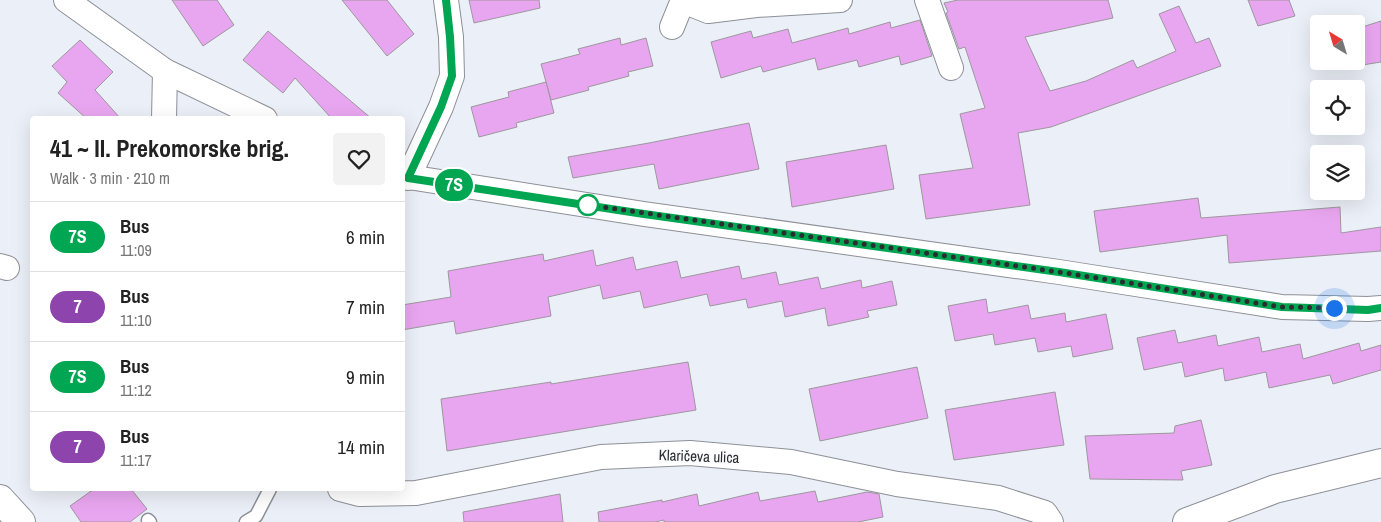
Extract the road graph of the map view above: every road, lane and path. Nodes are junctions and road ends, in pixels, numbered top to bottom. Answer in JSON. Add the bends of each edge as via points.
{"nodes":[{"id":1,"x":66,"y":0,"type":"edge"},
{"id":2,"x":446,"y":0,"type":"edge"},
{"id":3,"x":683,"y":0,"type":"edge"},
{"id":4,"x":840,"y":0,"type":"edge"},
{"id":5,"x":927,"y":0,"type":"edge"},
{"id":6,"x":672,"y":27,"type":"dead end"},
{"id":7,"x":951,"y":68,"type":"dead end"},
{"id":8,"x":165,"y":71,"type":"junction"},
{"id":9,"x":164,"y":116,"type":"edge"},
{"id":10,"x":259,"y":116,"type":"edge"},
{"id":11,"x":405,"y":177,"type":"edge"},
{"id":12,"x":1381,"y":308,"type":"edge"},
{"id":13,"x":1381,"y":463,"type":"edge"},
{"id":14,"x":269,"y":491,"type":"edge"},
{"id":15,"x":348,"y":491,"type":"edge"},
{"id":16,"x":0,"y":499,"type":"edge"},
{"id":17,"x":21,"y":522,"type":"edge"},
{"id":18,"x":246,"y":522,"type":"edge"},
{"id":19,"x":1051,"y":522,"type":"edge"},
{"id":20,"x":1187,"y":522,"type":"edge"}],
"edges":[{"from":1,"to":8,"type":"street"},
{"from":2,"to":11,"type":"street","via":[[452,76],[441,107]]},
{"from":3,"to":4,"type":"street","via":[[708,11]]},
{"from":3,"to":6,"type":"street"},
{"from":5,"to":7,"type":"street"},
{"from":8,"to":9,"type":"street"},
{"from":8,"to":10,"type":"street"},
{"from":11,"to":12,"type":"street","via":[[1282,307]]},
{"from":13,"to":20,"type":"street","via":[[1275,489]]},
{"from":14,"to":18,"type":"lane","via":[[256,516]]},
{"from":15,"to":19,"type":"street","name":"Klaričeva ulica","via":[[359,494],[416,493],[601,457],[690,453],[791,462],[898,484],[998,498],[1046,513]]},
{"from":16,"to":17,"type":"street"}]}
